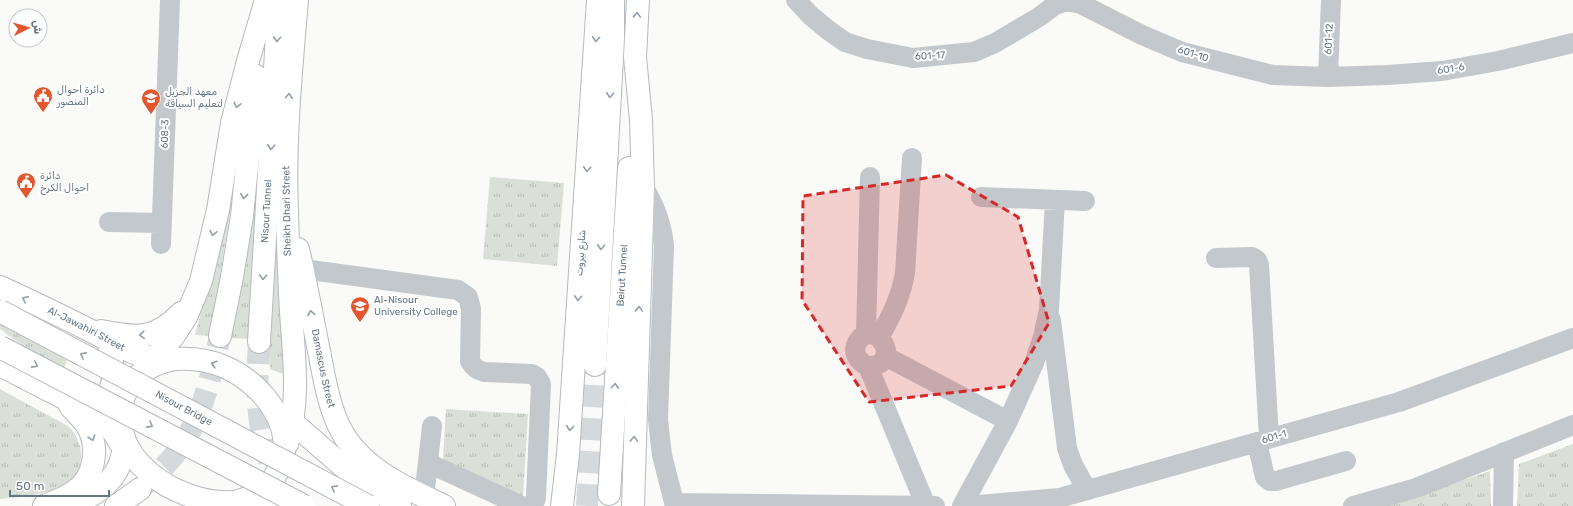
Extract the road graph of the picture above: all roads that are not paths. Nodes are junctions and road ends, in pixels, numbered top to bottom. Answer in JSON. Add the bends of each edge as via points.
{"nodes":[{"id":1,"x":170,"y":0,"type":"edge"},
{"id":2,"x":296,"y":0,"type":"edge"},
{"id":3,"x":598,"y":0,"type":"edge"},
{"id":4,"x":613,"y":0,"type":"edge"},
{"id":5,"x":638,"y":0,"type":"edge"},
{"id":6,"x":796,"y":0,"type":"edge"},
{"id":7,"x":1331,"y":0,"type":"edge"},
{"id":8,"x":1067,"y":1,"type":"joint"},
{"id":9,"x":269,"y":4,"type":"edge"},
{"id":10,"x":1573,"y":43,"type":"edge"},
{"id":11,"x":635,"y":57,"type":"junction"},
{"id":12,"x":1328,"y":77,"type":"junction"},
{"id":13,"x":912,"y":158,"type":"dead end"},
{"id":14,"x":286,"y":177,"type":"junction"},
{"id":15,"x":870,"y":177,"type":"dead end"},
{"id":16,"x":643,"y":186,"type":"junction"},
{"id":17,"x":981,"y":197,"type":"dead end"},
{"id":18,"x":1055,"y":200,"type":"junction"},
{"id":19,"x":1085,"y":201,"type":"dead end"},
{"id":20,"x":109,"y":222,"type":"dead end"},
{"id":21,"x":161,"y":223,"type":"junction"},
{"id":22,"x":161,"y":244,"type":"dead end"},
{"id":23,"x":1216,"y":258,"type":"dead end"},
{"id":24,"x":302,"y":269,"type":"junction"},
{"id":25,"x":0,"y":287,"type":"edge"},
{"id":26,"x":195,"y":297,"type":"junction"},
{"id":27,"x":1050,"y":310,"type":"junction"},
{"id":28,"x":0,"y":311,"type":"edge"},
{"id":29,"x":85,"y":328,"type":"junction"},
{"id":30,"x":220,"y":336,"type":"tunnel mouth"},
{"id":31,"x":872,"y":336,"type":"junction"},
{"id":32,"x":1573,"y":338,"type":"edge"},
{"id":33,"x":259,"y":342,"type":"tunnel mouth"},
{"id":34,"x":0,"y":347,"type":"edge"},
{"id":35,"x":885,"y":356,"type":"junction"},
{"id":36,"x":294,"y":357,"type":"junction"},
{"id":37,"x":164,"y":359,"type":"junction"},
{"id":38,"x":0,"y":365,"type":"edge"},
{"id":39,"x":595,"y":365,"type":"tunnel mouth"},
{"id":40,"x":868,"y":366,"type":"junction"},
{"id":41,"x":259,"y":390,"type":"junction"},
{"id":42,"x":61,"y":396,"type":"junction"},
{"id":43,"x":1008,"y":421,"type":"junction"},
{"id":44,"x":292,"y":422,"type":"junction"},
{"id":45,"x":1573,"y":425,"type":"edge"},
{"id":46,"x":432,"y":426,"type":"dead end"},
{"id":47,"x":342,"y":432,"type":"junction"},
{"id":48,"x":1263,"y":440,"type":"junction"},
{"id":49,"x":129,"y":451,"type":"junction"},
{"id":50,"x":1504,"y":452,"type":"junction"},
{"id":51,"x":568,"y":454,"type":"junction"},
{"id":52,"x":332,"y":457,"type":"junction"},
{"id":53,"x":1346,"y":461,"type":"dead end"},
{"id":54,"x":282,"y":463,"type":"junction"},
{"id":55,"x":428,"y":463,"type":"junction"},
{"id":56,"x":633,"y":474,"type":"junction"},
{"id":57,"x":370,"y":477,"type":"junction"},
{"id":58,"x":140,"y":489,"type":"tunnel mouth"},
{"id":59,"x":1087,"y":490,"type":"junction"},
{"id":60,"x":403,"y":497,"type":"edge"},
{"id":61,"x":424,"y":497,"type":"junction"},
{"id":62,"x":617,"y":500,"type":"edge"},
{"id":63,"x":200,"y":501,"type":"junction"},
{"id":64,"x":233,"y":502,"type":"junction"},
{"id":65,"x":1062,"y":502,"type":"edge"},
{"id":66,"x":674,"y":504,"type":"edge"},
{"id":67,"x":44,"y":506,"type":"edge"},
{"id":68,"x":71,"y":506,"type":"edge"},
{"id":69,"x":116,"y":506,"type":"edge"},
{"id":70,"x":172,"y":506,"type":"edge"},
{"id":71,"x":284,"y":506,"type":"edge"},
{"id":72,"x":304,"y":506,"type":"edge"},
{"id":73,"x":368,"y":506,"type":"edge"},
{"id":74,"x":444,"y":506,"type":"edge"},
{"id":75,"x":522,"y":506,"type":"edge"},
{"id":76,"x":530,"y":506,"type":"edge"},
{"id":77,"x":562,"y":506,"type":"edge"},
{"id":78,"x":569,"y":506,"type":"edge"},
{"id":79,"x":633,"y":506,"type":"edge"},
{"id":80,"x":926,"y":506,"type":"edge"},
{"id":81,"x":935,"y":506,"type":"edge"},
{"id":82,"x":962,"y":506,"type":"edge"},
{"id":83,"x":968,"y":506,"type":"edge"},
{"id":84,"x":1353,"y":506,"type":"edge"},
{"id":85,"x":1503,"y":506,"type":"edge"}],
"edges":[{"from":1,"to":21,"type":"street","name":"608-3"},
{"from":14,"to":2,"type":"main road","name":"Sheikh Dhari Street","one_way":true,"via":[[286,134]]},
{"from":3,"to":51,"type":"main road","name":"شارع بيروت","one_way":true},
{"from":4,"to":39,"type":"main road","one_way":true},
{"from":11,"to":5,"type":"main road","one_way":true},
{"from":6,"to":8,"type":"street","name":"601-17","via":[[811,16],[846,42],[895,55],[923,58],[974,52],[995,43]]},
{"from":7,"to":12,"type":"street","name":"601-12"},
{"from":8,"to":12,"type":"street","name":"601-10","via":[[1081,4],[1182,52],[1273,75]]},
{"from":9,"to":26,"type":"main road","one_way":true,"via":[[248,61],[232,124],[218,210]]},
{"from":9,"to":30,"type":"main road","one_way":true,"via":[[256,68],[242,216]]},
{"from":9,"to":33,"type":"main road","name":"Nisour Tunnel","one_way":true,"via":[[275,80]]},
{"from":10,"to":12,"type":"street","name":"601-6","via":[[1442,71],[1388,76]]},
{"from":11,"to":16,"type":"main road","via":[[641,120]]},
{"from":62,"to":11,"type":"main road","name":"Beirut Tunnel","one_way":true},
{"from":13,"to":31,"type":"street","via":[[903,286],[894,311]]},
{"from":14,"to":24,"type":"main road","name":"Damascus Street"},
{"from":14,"to":36,"type":"main road","name":"Sheikh Dhari Street","via":[[288,272]]},
{"from":15,"to":31,"type":"street"},
{"from":56,"to":16,"type":"main road","one_way":true},
{"from":16,"to":66,"type":"street","via":[[656,209],[663,234],[658,420],[662,455]]},
{"from":17,"to":18,"type":"street"},
{"from":18,"to":19,"type":"street"},
{"from":18,"to":27,"type":"street"},
{"from":20,"to":21,"type":"street"},
{"from":21,"to":22,"type":"street","name":"608-3"},
{"from":23,"to":48,"type":"street","via":[[1252,257],[1259,265]]},
{"from":47,"to":24,"type":"main road","name":"Damascus Street","one_way":true,"via":[[326,384]]},
{"from":24,"to":76,"type":"street","via":[[458,290],[468,297],[471,310],[470,361],[473,366],[484,372],[532,374],[541,384],[536,501]]},
{"from":29,"to":25,"type":"main road","name":"Al-Jawahiri Street","one_way":true},
{"from":26,"to":29,"type":"main road","one_way":true,"via":[[175,318],[150,335],[126,335]]},
{"from":26,"to":37,"type":"main road"},
{"from":27,"to":43,"type":"street","via":[[1034,363]]},
{"from":27,"to":59,"type":"street","via":[[1067,448]]},
{"from":73,"to":28,"type":"main road","name":"Nisour Bridge","one_way":true,"bridge":true},
{"from":29,"to":37,"type":"main road","name":"Al-Jawahiri Street","via":[[144,358]]},
{"from":29,"to":42,"type":"main road","via":[[109,352],[114,364],[111,389],[105,397],[96,402],[86,403]]},
{"from":31,"to":35,"type":"street","via":[[886,345]]},
{"from":31,"to":40,"type":"street","via":[[861,338],[855,354],[858,360]]},
{"from":32,"to":48,"type":"street","name":"601-1","via":[[1399,402]]},
{"from":34,"to":72,"type":"main road","one_way":true,"bridge":true},
{"from":35,"to":40,"type":"street","via":[[878,364]]},
{"from":35,"to":43,"type":"street"},
{"from":36,"to":44,"type":"main road","name":"Sheikh Dhari Street","via":[[295,402]]},
{"from":36,"to":52,"type":"main road","via":[[303,414],[309,431]]},
{"from":41,"to":37,"type":"main road","one_way":true,"via":[[243,377],[215,364],[195,359]]},
{"from":37,"to":49,"type":"main road","via":[[139,375],[123,399],[120,419]]},
{"from":38,"to":42,"type":"main road"},
{"from":40,"to":80,"type":"street"},
{"from":41,"to":44,"type":"main road"},
{"from":41,"to":54,"type":"main road","via":[[272,406],[283,430]]},
{"from":42,"to":49,"type":"main road","via":[[97,415],[109,425]]},
{"from":42,"to":67,"type":"main road","one_way":true,"via":[[88,427],[94,445],[94,462],[87,478],[75,491]]},
{"from":43,"to":82,"type":"street"},
{"from":44,"to":52,"type":"main road"},
{"from":44,"to":54,"type":"main road","name":"Sheikh Dhari Street"},
{"from":45,"to":50,"type":"street"},
{"from":46,"to":55,"type":"street"},
{"from":47,"to":57,"type":"main road","via":[[351,451]]},
{"from":47,"to":60,"type":"main road","name":"Damascus Street","via":[[355,449]]},
{"from":48,"to":53,"type":"street","via":[[1265,477],[1270,482]]},
{"from":48,"to":59,"type":"street","name":"601-1"},
{"from":49,"to":63,"type":"main road","via":[[153,479],[171,490]]},
{"from":49,"to":68,"type":"main road","via":[[116,473],[101,490]]},
{"from":50,"to":84,"type":"street","via":[[1416,488]]},
{"from":50,"to":85,"type":"street"},
{"from":51,"to":77,"type":"main road","name":"شارع بيروت"},
{"from":51,"to":78,"type":"main road"},
{"from":52,"to":57,"type":"main road","via":[[351,470]]},
{"from":52,"to":60,"type":"main road","via":[[346,469]]},
{"from":54,"to":64,"type":"main road","via":[[266,487],[249,498]]},
{"from":55,"to":61,"type":"street"},
{"from":55,"to":75,"type":"street"},
{"from":56,"to":62,"type":"main road","via":[[630,483]]},
{"from":56,"to":79,"type":"main road"},
{"from":57,"to":60,"type":"main road","via":[[380,488]]},
{"from":58,"to":69,"type":"main road"},
{"from":59,"to":65,"type":"street","name":"601-1"},
{"from":60,"to":61,"type":"main road","name":"Damascus Street"},
{"from":61,"to":74,"type":"main road","name":"Damascus Street"},
{"from":63,"to":64,"type":"main road"},
{"from":63,"to":70,"type":"main road"},
{"from":64,"to":71,"type":"main road","via":[[256,501]]},
{"from":65,"to":83,"type":"street","name":"601-1"},
{"from":66,"to":80,"type":"street"},
{"from":80,"to":81,"type":"street"}]}
